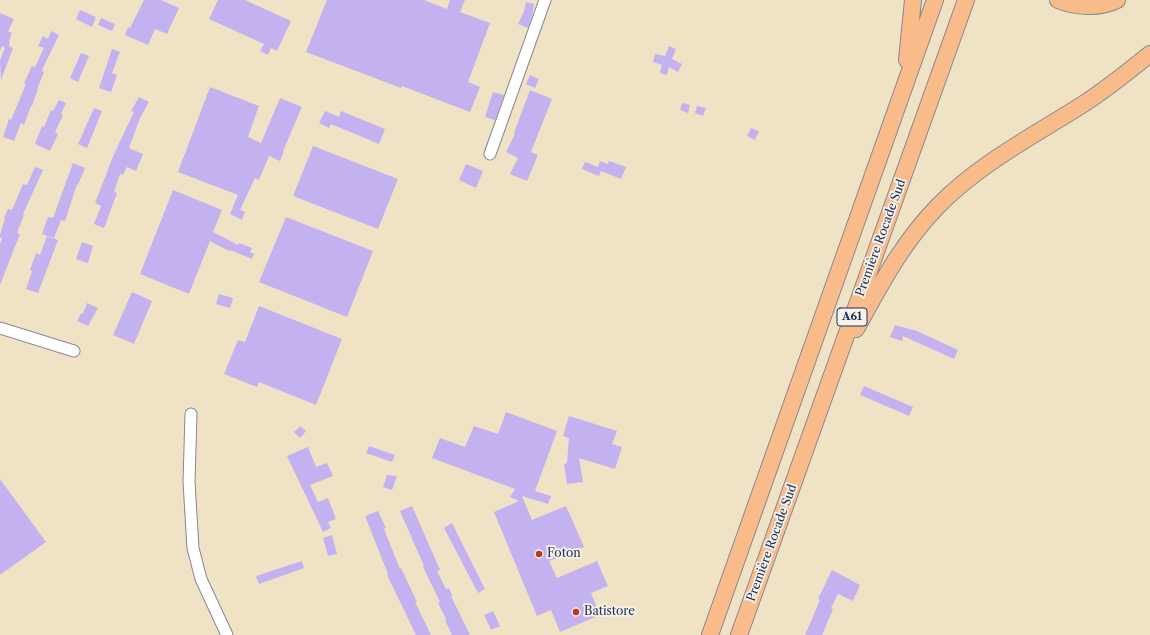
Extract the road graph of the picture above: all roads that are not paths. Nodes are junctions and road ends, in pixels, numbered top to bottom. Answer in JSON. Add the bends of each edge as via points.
{"nodes":[{"id":1,"x":545,"y":0,"type":"edge"},
{"id":2,"x":913,"y":0,"type":"edge"},
{"id":3,"x":935,"y":0,"type":"edge"},
{"id":4,"x":966,"y":0,"type":"edge"},
{"id":5,"x":1058,"y":0,"type":"edge"},
{"id":6,"x":1117,"y":0,"type":"edge"},
{"id":7,"x":1150,"y":54,"type":"edge"},
{"id":8,"x":904,"y":85,"type":"junction"},
{"id":9,"x":490,"y":154,"type":"dead end"},
{"id":10,"x":0,"y":328,"type":"edge"},
{"id":11,"x":74,"y":351,"type":"dead end"},
{"id":12,"x":831,"y":376,"type":"junction"},
{"id":13,"x":191,"y":414,"type":"dead end"},
{"id":14,"x":227,"y":635,"type":"edge"},
{"id":15,"x":710,"y":635,"type":"edge"},
{"id":16,"x":739,"y":635,"type":"edge"}],
"edges":[{"from":1,"to":9,"type":"lane"},
{"from":2,"to":8,"type":"highway"},
{"from":3,"to":8,"type":"highway","number":"A61"},
{"from":4,"to":12,"type":"highway","name":"Première Rocade Sud","number":"A61"},
{"from":5,"to":6,"type":"highway","via":[[1078,6],[1095,6]]},
{"from":7,"to":12,"type":"highway","via":[[1086,102],[989,164],[960,185],[939,205],[901,251]]},
{"from":8,"to":15,"type":"highway","number":"A61"},
{"from":10,"to":11,"type":"lane"},
{"from":12,"to":16,"type":"highway","name":"Première Rocade Sud","number":"A61"},
{"from":13,"to":14,"type":"lane","via":[[189,482],[193,548],[201,579]]}]}
